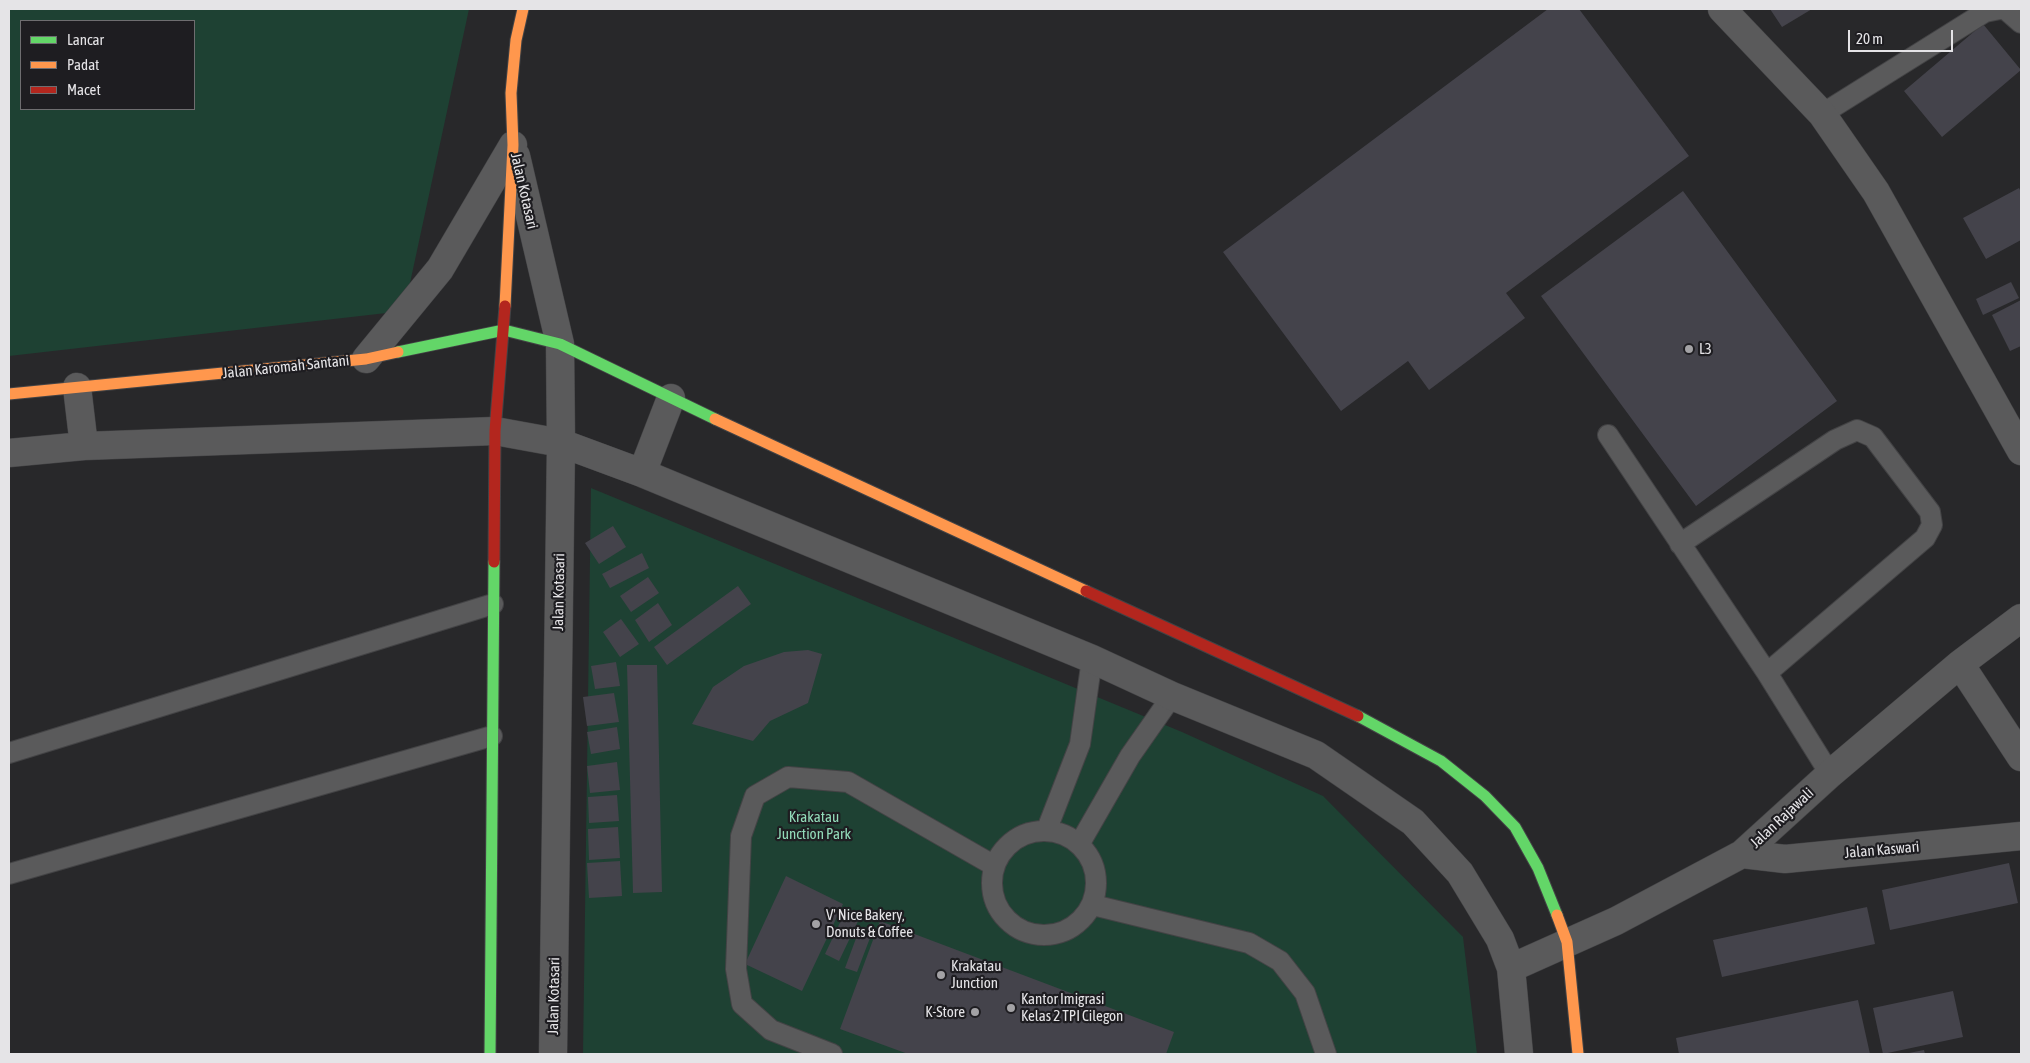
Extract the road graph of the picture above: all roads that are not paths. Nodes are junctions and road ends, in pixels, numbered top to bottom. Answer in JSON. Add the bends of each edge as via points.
{"nodes":[{"id":1,"x":523,"y":9,"type":"edge"},
{"id":2,"x":1722,"y":9,"type":"edge"},
{"id":3,"x":2000,"y":9,"type":"edge"},
{"id":4,"x":2005,"y":9,"type":"edge"},
{"id":5,"x":2021,"y":22,"type":"edge"},
{"id":6,"x":1822,"y":114,"type":"junction"},
{"id":7,"x":513,"y":144,"type":"junction"},
{"id":8,"x":504,"y":330,"type":"junction"},
{"id":9,"x":560,"y":344,"type":"junction"},
{"id":10,"x":366,"y":359,"type":"junction"},
{"id":11,"x":77,"y":387,"type":"junction"},
{"id":12,"x":9,"y":394,"type":"edge"},
{"id":13,"x":671,"y":398,"type":"junction"},
{"id":14,"x":494,"y":430,"type":"junction"},
{"id":15,"x":1608,"y":435,"type":"dead end"},
{"id":16,"x":561,"y":443,"type":"junction"},
{"id":17,"x":84,"y":446,"type":"junction"},
{"id":18,"x":2021,"y":451,"type":"edge"},
{"id":19,"x":9,"y":453,"type":"edge"},
{"id":20,"x":642,"y":473,"type":"junction"},
{"id":21,"x":1680,"y":544,"type":"junction"},
{"id":22,"x":493,"y":604,"type":"junction"},
{"id":23,"x":2021,"y":618,"type":"edge"},
{"id":24,"x":1092,"y":659,"type":"junction"},
{"id":25,"x":1960,"y":664,"type":"junction"},
{"id":26,"x":1766,"y":673,"type":"junction"},
{"id":27,"x":1172,"y":696,"type":"junction"},
{"id":28,"x":492,"y":736,"type":"junction"},
{"id":29,"x":9,"y":753,"type":"edge"},
{"id":30,"x":2021,"y":757,"type":"edge"},
{"id":31,"x":1830,"y":774,"type":"junction"},
{"id":32,"x":1047,"y":829,"type":"junction"},
{"id":33,"x":2021,"y":836,"type":"edge"},
{"id":34,"x":1080,"y":843,"type":"junction"},
{"id":35,"x":1742,"y":854,"type":"junction"},
{"id":36,"x":993,"y":865,"type":"junction"},
{"id":37,"x":9,"y":874,"type":"edge"},
{"id":38,"x":1093,"y":905,"type":"junction"},
{"id":39,"x":1567,"y":942,"type":"junction"},
{"id":40,"x":1510,"y":968,"type":"junction"},
{"id":41,"x":490,"y":1054,"type":"edge"},
{"id":42,"x":554,"y":1054,"type":"edge"},
{"id":43,"x":832,"y":1054,"type":"edge"},
{"id":44,"x":1326,"y":1054,"type":"edge"},
{"id":45,"x":1519,"y":1054,"type":"edge"},
{"id":46,"x":1578,"y":1054,"type":"edge"}],
"edges":[{"from":1,"to":7,"type":"street","via":[[516,40],[512,93]]},
{"from":2,"to":6,"type":"street"},
{"from":3,"to":6,"type":"lane","via":[[1985,12]]},
{"from":4,"to":5,"type":"lane"},
{"from":6,"to":18,"type":"street","via":[[1876,192]]},
{"from":7,"to":8,"type":"street","name":"Jalan Kotasari"},
{"from":7,"to":9,"type":"street","name":"Jalan Kotasari"},
{"from":7,"to":10,"type":"street","via":[[440,269]]},
{"from":8,"to":9,"type":"street","name":"Jalan Karomah Santani"},
{"from":8,"to":10,"type":"street","name":"Jalan Karomah Santani"},
{"from":8,"to":14,"type":"street","name":"Jalan Kotasari"},
{"from":9,"to":13,"type":"street","name":"Jalan Karomah Santani"},
{"from":9,"to":16,"type":"street","name":"Jalan Kotasari"},
{"from":10,"to":11,"type":"street","name":"Jalan Karomah Santani"},
{"from":11,"to":12,"type":"street","name":"Jalan Karomah Santani"},
{"from":11,"to":17,"type":"street"},
{"from":13,"to":20,"type":"street"},
{"from":13,"to":39,"type":"street","name":"Jalan Karomah Santani","via":[[1370,722],[1441,761],[1485,796],[1515,827],[1554,902]]},
{"from":14,"to":16,"type":"street"},
{"from":14,"to":17,"type":"street"},
{"from":14,"to":22,"type":"street","name":"Jalan Kotasari"},
{"from":15,"to":21,"type":"lane"},
{"from":16,"to":20,"type":"street"},
{"from":16,"to":42,"type":"street","name":"Jalan Kotasari"},
{"from":17,"to":19,"type":"street"},
{"from":20,"to":24,"type":"street"},
{"from":21,"to":26,"type":"lane"},
{"from":21,"to":26,"type":"lane","via":[[1835,440],[1857,430],[1873,437],[1930,512],[1932,525],[1925,538]]},
{"from":22,"to":28,"type":"street","name":"Jalan Kotasari"},
{"from":22,"to":29,"type":"lane"},
{"from":23,"to":25,"type":"street","name":"Jalan Rajawali"},
{"from":24,"to":27,"type":"street"},
{"from":24,"to":32,"type":"lane","via":[[1080,744]]},
{"from":25,"to":30,"type":"street"},
{"from":25,"to":31,"type":"street","name":"Jalan Rajawali"},
{"from":26,"to":31,"type":"lane"},
{"from":27,"to":34,"type":"lane","via":[[1130,756]]},
{"from":27,"to":40,"type":"street","via":[[1316,755],[1413,822],[1460,873],[1500,940]]},
{"from":28,"to":37,"type":"lane"},
{"from":28,"to":41,"type":"street","name":"Jalan Kotasari"},
{"from":31,"to":35,"type":"street","name":"Jalan Rajawali"},
{"from":32,"to":34,"type":"lane"},
{"from":32,"to":36,"type":"lane","via":[[1014,838]]},
{"from":33,"to":35,"type":"street","name":"Jalan Kaswari","via":[[1785,859]]},
{"from":34,"to":38,"type":"lane","via":[[1096,872]]},
{"from":35,"to":39,"type":"street","name":"Jalan Rajawali","via":[[1616,921]]},
{"from":36,"to":38,"type":"lane","via":[[992,898],[1010,925],[1041,937],[1072,929]]},
{"from":36,"to":43,"type":"lane","via":[[848,782],[788,778],[756,796],[741,836],[736,969],[742,1004],[771,1030]]},
{"from":38,"to":44,"type":"lane","via":[[1249,943],[1280,961],[1304,993]]},
{"from":39,"to":40,"type":"street","name":"Jalan Rajawali"},
{"from":39,"to":46,"type":"street","name":"Jalan Karomah Santani"},
{"from":40,"to":45,"type":"street"}]}
